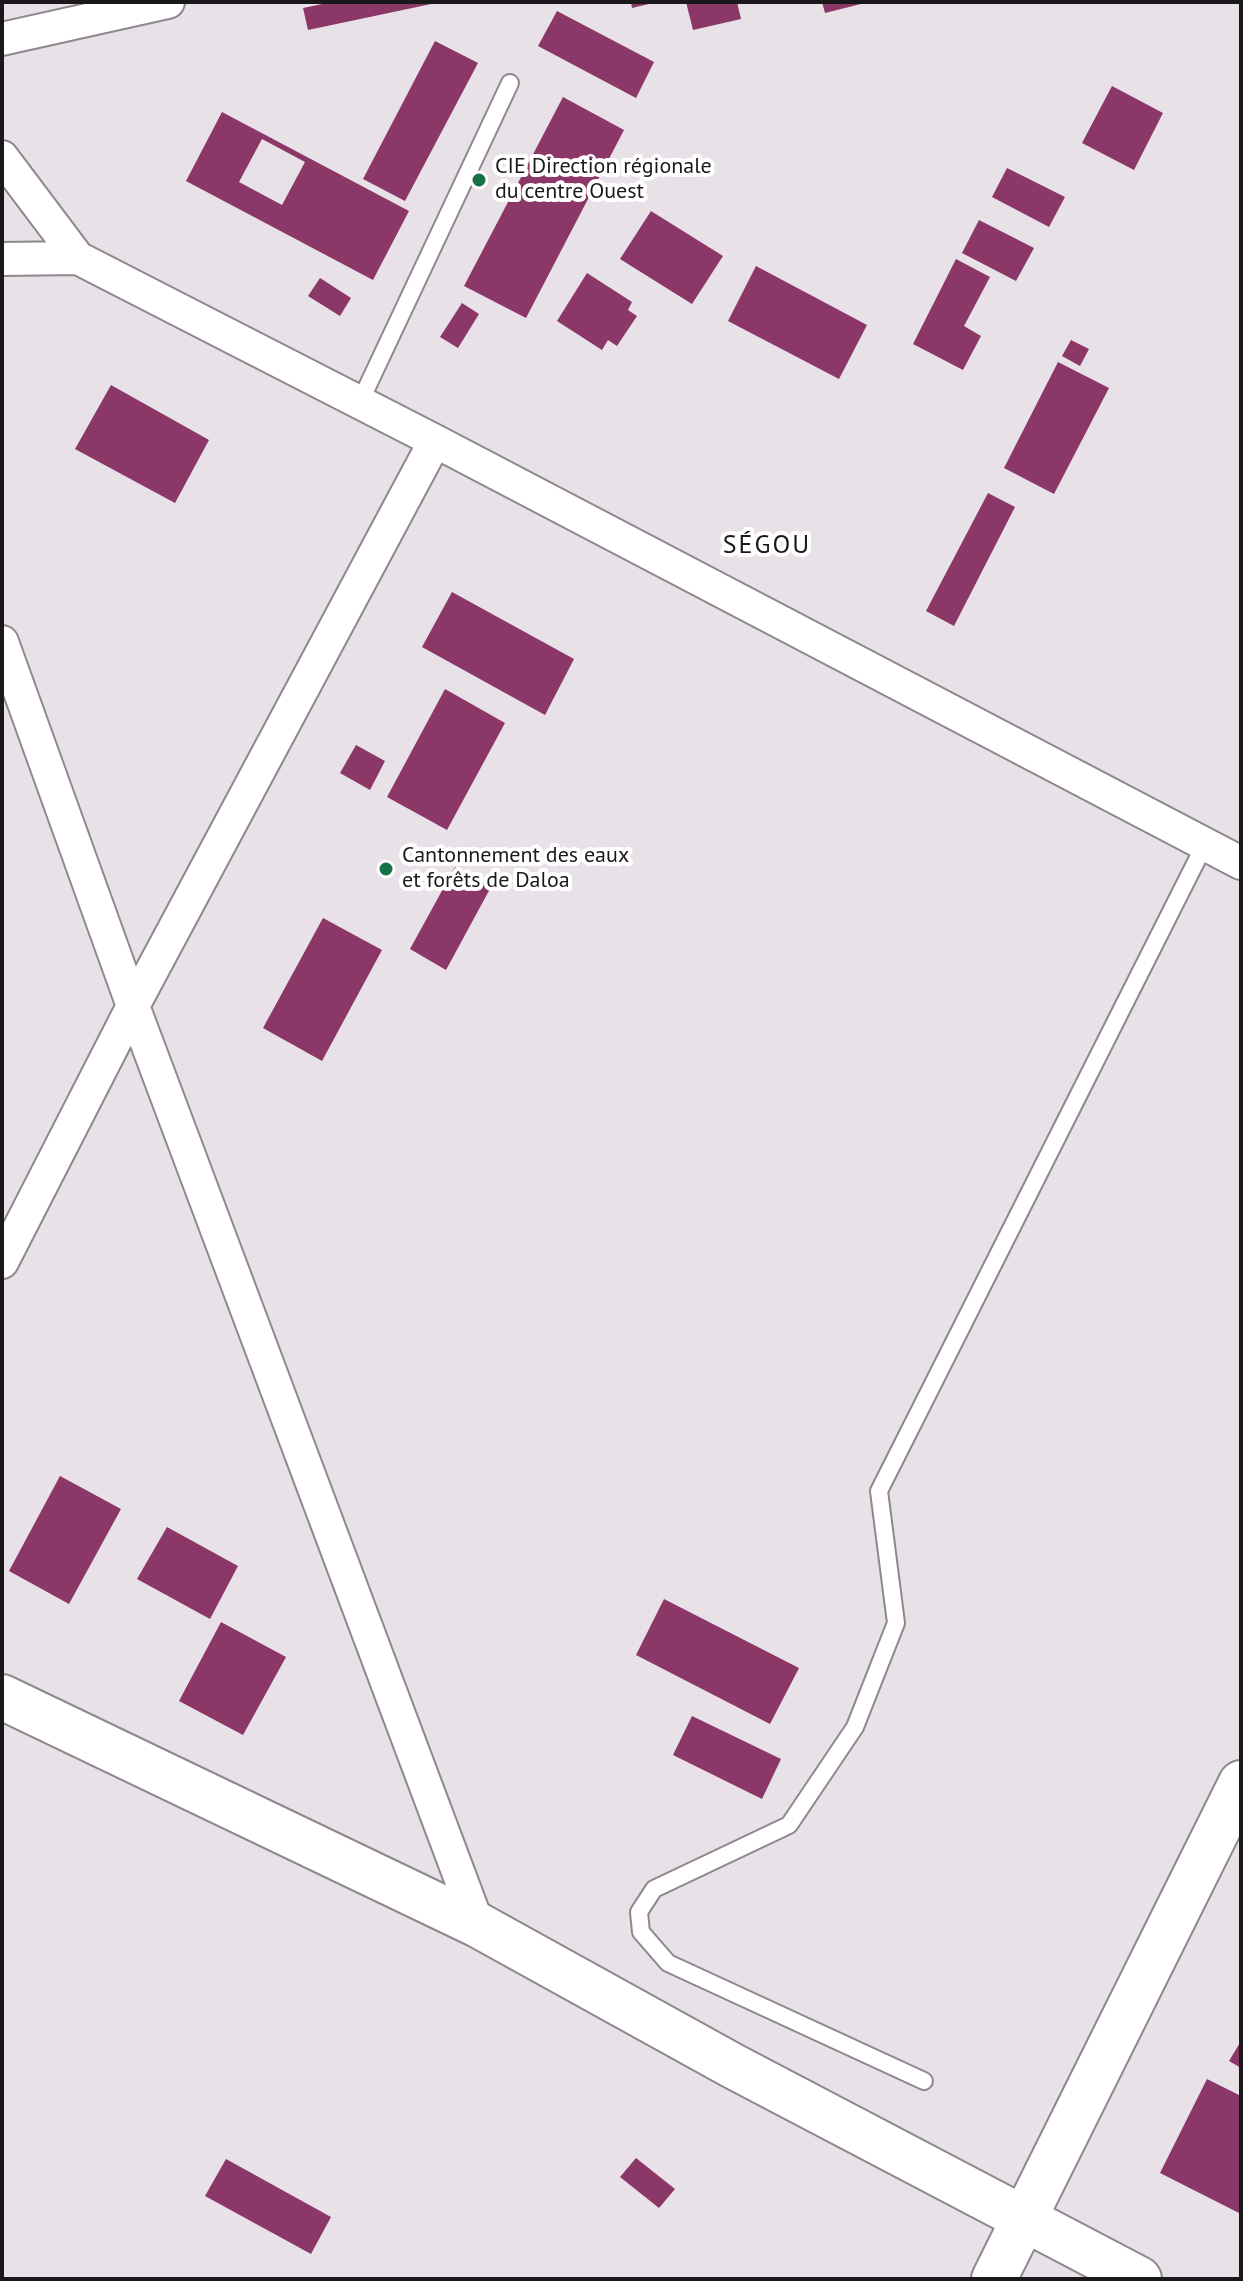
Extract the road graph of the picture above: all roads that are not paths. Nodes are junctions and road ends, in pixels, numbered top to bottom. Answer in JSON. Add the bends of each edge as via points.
{"nodes":[{"id":1,"x":168,"y":2,"type":"edge"},
{"id":2,"x":2,"y":39,"type":"edge"},
{"id":3,"x":510,"y":83,"type":"dead end"},
{"id":4,"x":2,"y":157,"type":"edge"},
{"id":5,"x":78,"y":258,"type":"junction"},
{"id":6,"x":2,"y":259,"type":"edge"},
{"id":7,"x":360,"y":402,"type":"junction"},
{"id":8,"x":435,"y":441,"type":"junction"},
{"id":9,"x":2,"y":642,"type":"edge"},
{"id":10,"x":1205,"y":844,"type":"junction"},
{"id":11,"x":1241,"y":863,"type":"edge"},
{"id":12,"x":133,"y":1006,"type":"junction"},
{"id":13,"x":2,"y":1262,"type":"edge"},
{"id":14,"x":2,"y":1697,"type":"edge"},
{"id":15,"x":1241,"y":1783,"type":"edge"},
{"id":16,"x":478,"y":1925,"type":"junction"},
{"id":17,"x":924,"y":2081,"type":"dead end"},
{"id":18,"x":1025,"y":2219,"type":"junction"},
{"id":19,"x":994,"y":2279,"type":"edge"},
{"id":20,"x":1139,"y":2279,"type":"edge"}],
"edges":[{"from":1,"to":2,"type":"street"},
{"from":3,"to":7,"type":"lane"},
{"from":4,"to":5,"type":"street"},
{"from":5,"to":6,"type":"street"},
{"from":5,"to":7,"type":"street"},
{"from":7,"to":8,"type":"street"},
{"from":8,"to":10,"type":"street"},
{"from":8,"to":12,"type":"street"},
{"from":9,"to":12,"type":"street"},
{"from":10,"to":11,"type":"street"},
{"from":10,"to":17,"type":"lane","via":[[879,1491],[896,1623],[855,1727],[789,1825],[654,1889],[639,1912],[641,1932],[668,1963]]},
{"from":12,"to":13,"type":"street"},
{"from":12,"to":16,"type":"street"},
{"from":14,"to":16,"type":"street"},
{"from":15,"to":18,"type":"street"},
{"from":16,"to":18,"type":"street"},
{"from":18,"to":19,"type":"street"},
{"from":18,"to":20,"type":"street"}]}
